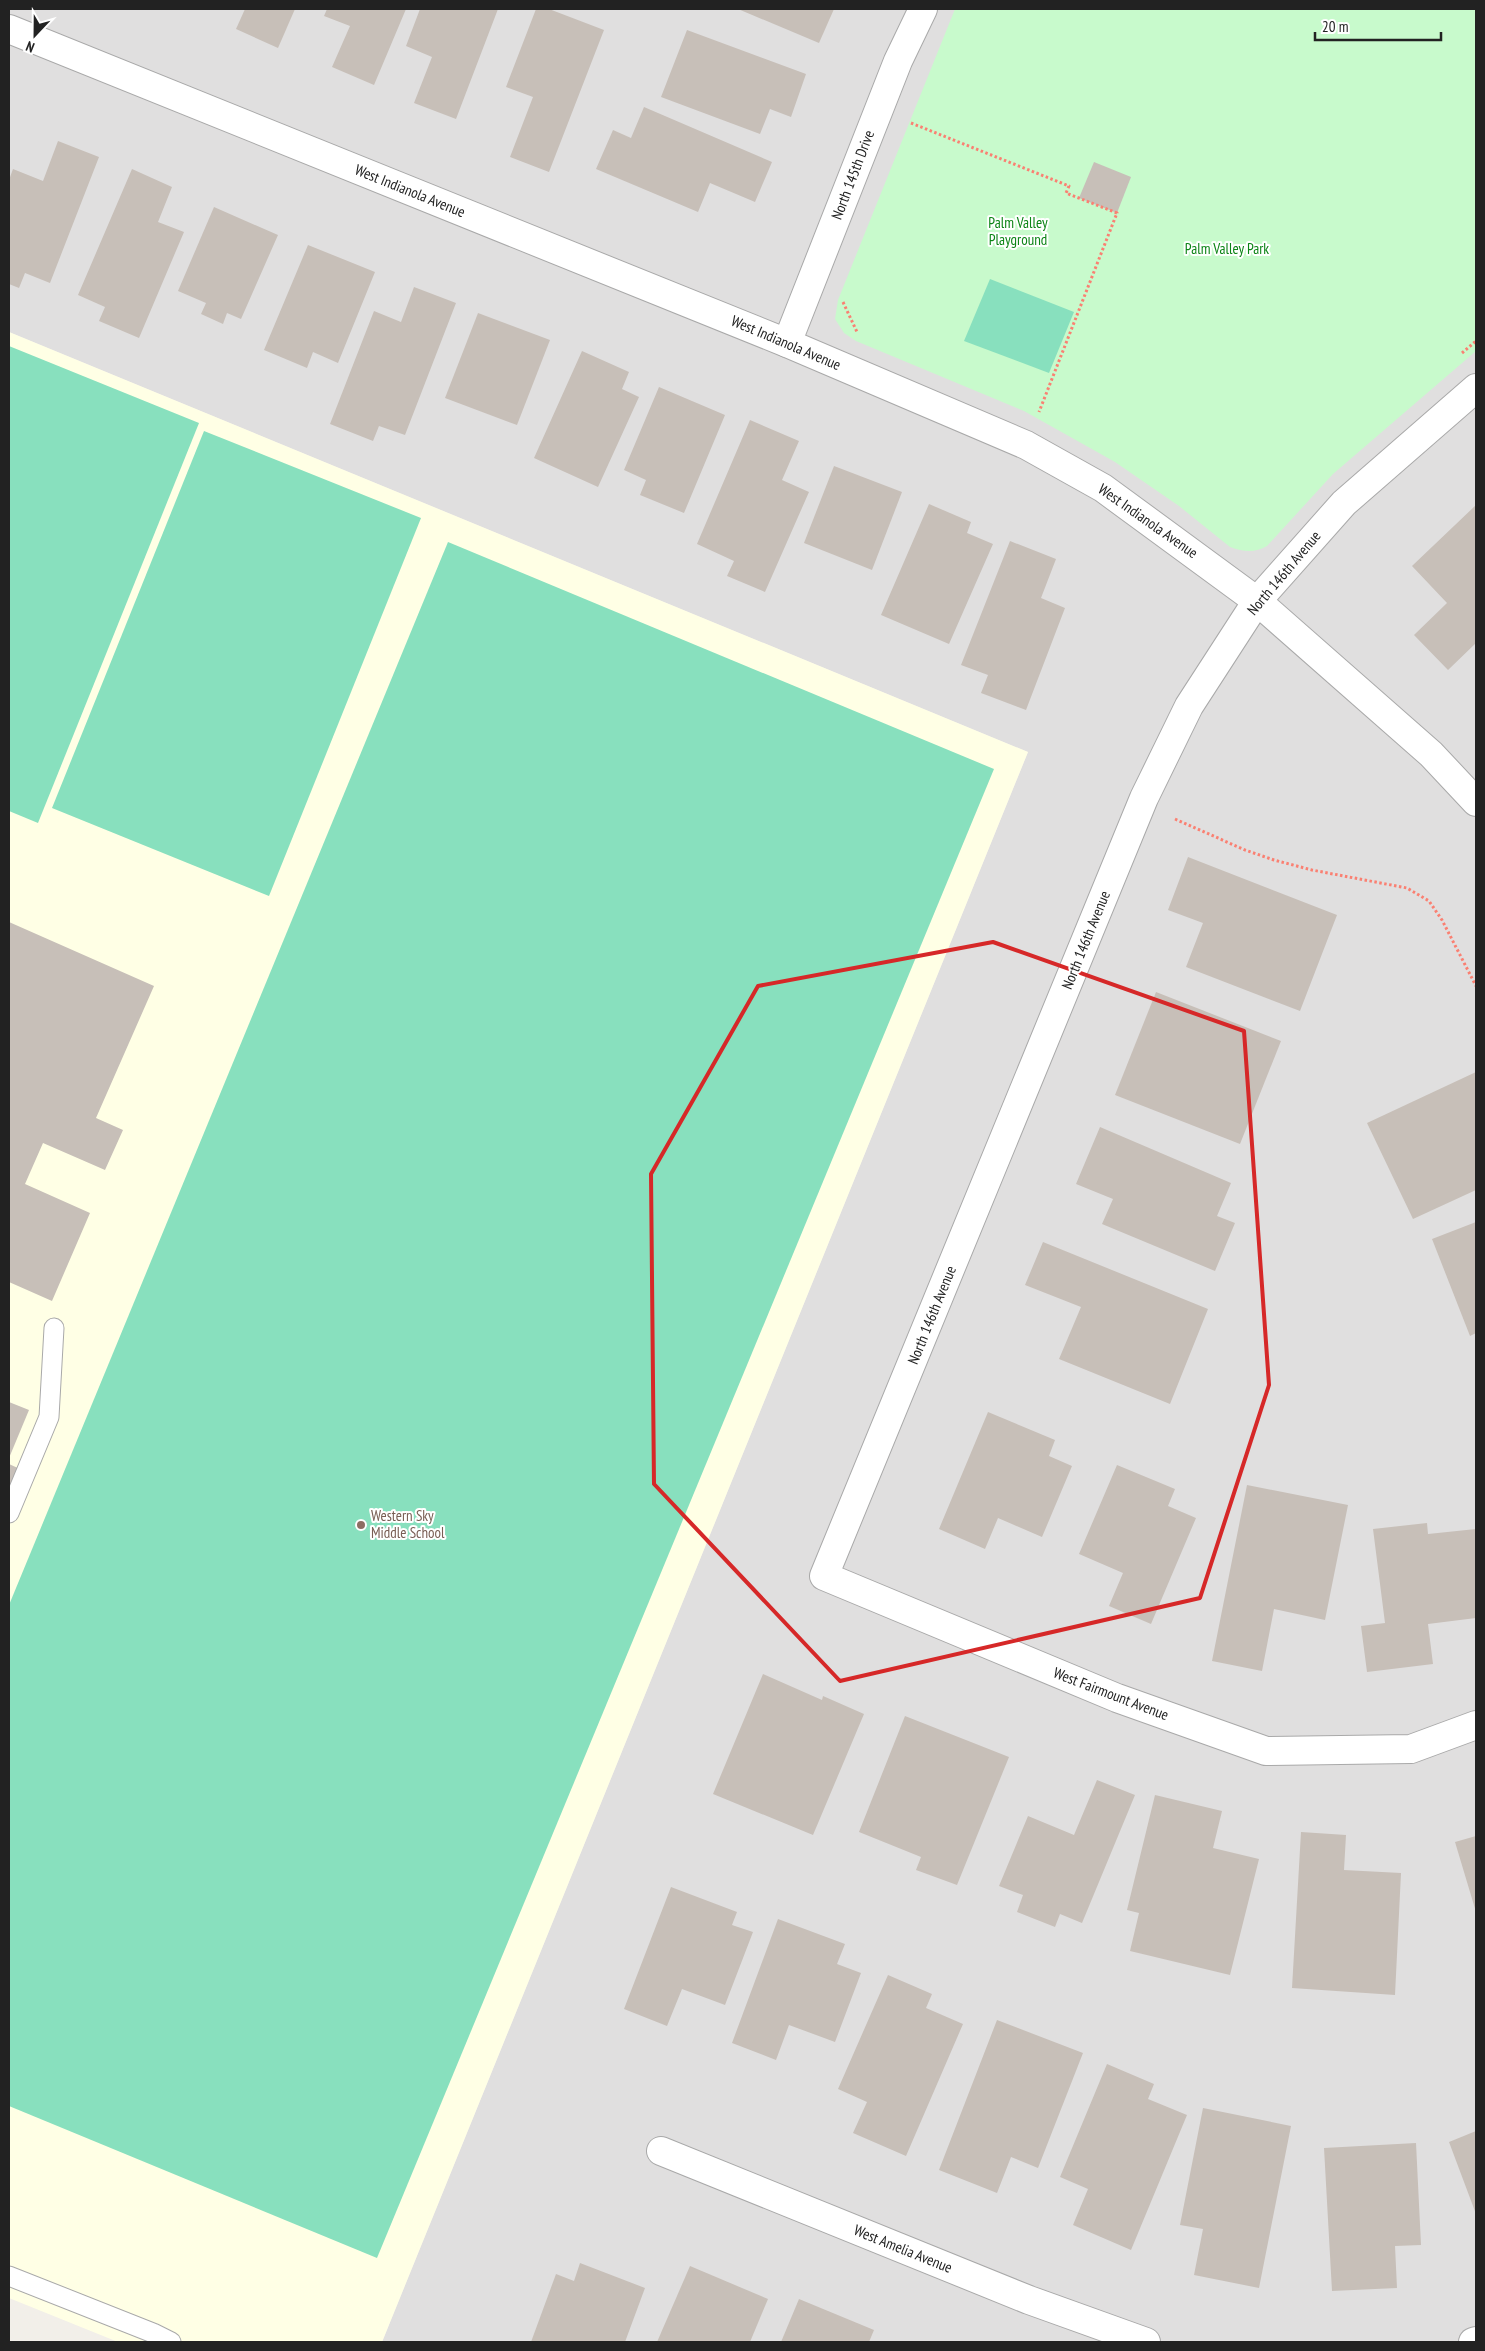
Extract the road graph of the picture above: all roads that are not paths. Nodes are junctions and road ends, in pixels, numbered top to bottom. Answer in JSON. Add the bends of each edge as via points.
{"nodes":[{"id":1,"x":923,"y":9,"type":"edge"},
{"id":2,"x":9,"y":29,"type":"edge"},
{"id":3,"x":788,"y":343,"type":"junction"},
{"id":4,"x":1476,"y":388,"type":"edge"},
{"id":5,"x":1257,"y":600,"type":"junction"},
{"id":6,"x":1476,"y":802,"type":"edge"},
{"id":7,"x":54,"y":1328,"type":"dead end"},
{"id":8,"x":9,"y":1513,"type":"edge"},
{"id":9,"x":824,"y":1576,"type":"joint"},
{"id":10,"x":1476,"y":1725,"type":"edge"},
{"id":11,"x":661,"y":2151,"type":"dead end"},
{"id":12,"x":9,"y":2276,"type":"edge"},
{"id":13,"x":1476,"y":2341,"type":"edge"},
{"id":14,"x":171,"y":2342,"type":"edge"},
{"id":15,"x":1146,"y":2342,"type":"edge"},
{"id":16,"x":1473,"y":2342,"type":"edge"}],
"edges":[{"from":1,"to":3,"type":"street","name":"North 145th Drive","via":[[898,62]]},
{"from":2,"to":3,"type":"street","name":"West Indianola Avenue"},
{"from":3,"to":5,"type":"street","name":"West Indianola Avenue","via":[[1026,445],[1103,488]]},
{"from":4,"to":5,"type":"street","name":"North 146th Avenue","via":[[1344,503]]},
{"from":5,"to":6,"type":"street","name":"West Indianola Avenue","via":[[1431,754]]},
{"from":5,"to":9,"type":"street","name":"North 146th Avenue","via":[[1189,706],[1142,805]]},
{"from":7,"to":8,"type":"lane","via":[[49,1417]]},
{"from":9,"to":10,"type":"street","name":"West Fairmount Avenue","via":[[1117,1698],[1266,1751],[1411,1749]]},
{"from":11,"to":15,"type":"street","name":"West Amelia Avenue","via":[[1029,2300]]},
{"from":12,"to":14,"type":"lane"},
{"from":13,"to":16,"type":"street"}]}
